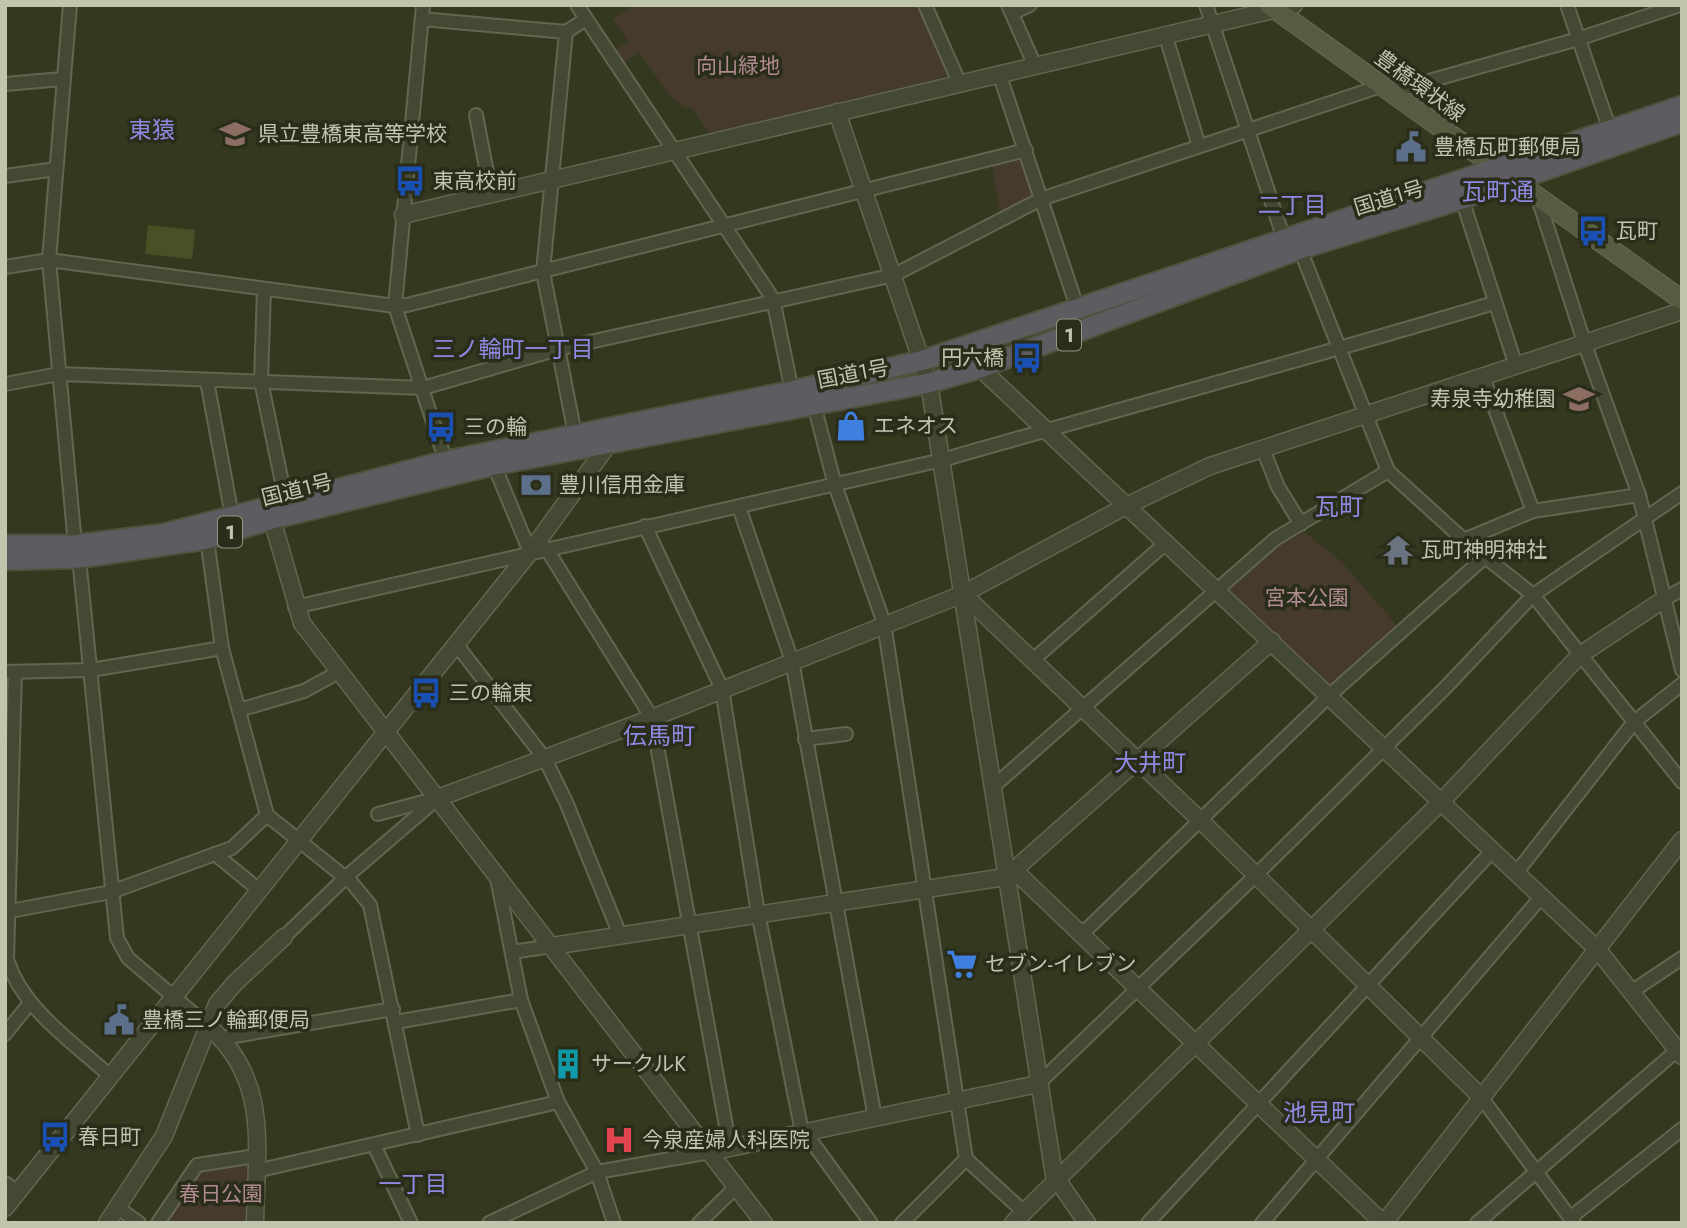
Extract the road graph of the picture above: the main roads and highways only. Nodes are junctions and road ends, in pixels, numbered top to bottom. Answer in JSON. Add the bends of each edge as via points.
{"nodes":[{"id":1,"x":1272,"y":8,"type":"edge"},
{"id":2,"x":1682,"y":106,"type":"edge"},
{"id":3,"x":1682,"y":122,"type":"edge"},
{"id":4,"x":1496,"y":169,"type":"junction"},
{"id":5,"x":1513,"y":181,"type":"junction"},
{"id":6,"x":1292,"y":244,"type":"junction"},
{"id":7,"x":1682,"y":300,"type":"edge"},
{"id":8,"x":614,"y":434,"type":"junction"},
{"id":9,"x":448,"y":468,"type":"junction"},
{"id":10,"x":276,"y":510,"type":"junction"},
{"id":11,"x":5,"y":545,"type":"edge"},
{"id":12,"x":77,"y":551,"type":"junction"},
{"id":13,"x":5,"y":560,"type":"edge"}],
"edges":[{"from":1,"to":4,"type":"main road","name":"豊橋環状線"},
{"from":2,"to":4,"type":"highway","name":"国道1号","number":"1"},
{"from":3,"to":5,"type":"highway","name":"国道1号","number":"1"},
{"from":4,"to":5,"type":"main road","name":"豊橋環状線"},
{"from":4,"to":6,"type":"highway","name":"国道1号","number":"1"},
{"from":5,"to":6,"type":"highway","name":"国道1号","number":"1"},
{"from":5,"to":7,"type":"main road","name":"豊橋環状線"},
{"from":6,"to":8,"type":"highway","name":"国道1号","number":"1","via":[[1077,307],[923,360]]},
{"from":6,"to":8,"type":"highway","name":"国道1号","number":"1","via":[[980,368],[929,383]]},
{"from":8,"to":9,"type":"highway","name":"国道1号","number":"1","via":[[494,465]]},
{"from":8,"to":9,"type":"highway","name":"国道1号","number":"1","via":[[575,434]]},
{"from":9,"to":10,"type":"highway","name":"国道1号","number":"1"},
{"from":10,"to":12,"type":"highway","name":"国道1号","number":"1"},
{"from":10,"to":12,"type":"highway","name":"国道1号","number":"1","via":[[207,539]]},
{"from":11,"to":12,"type":"highway","name":"国道1号","number":"1"},
{"from":12,"to":13,"type":"highway","name":"国道1号","number":"1"}]}
